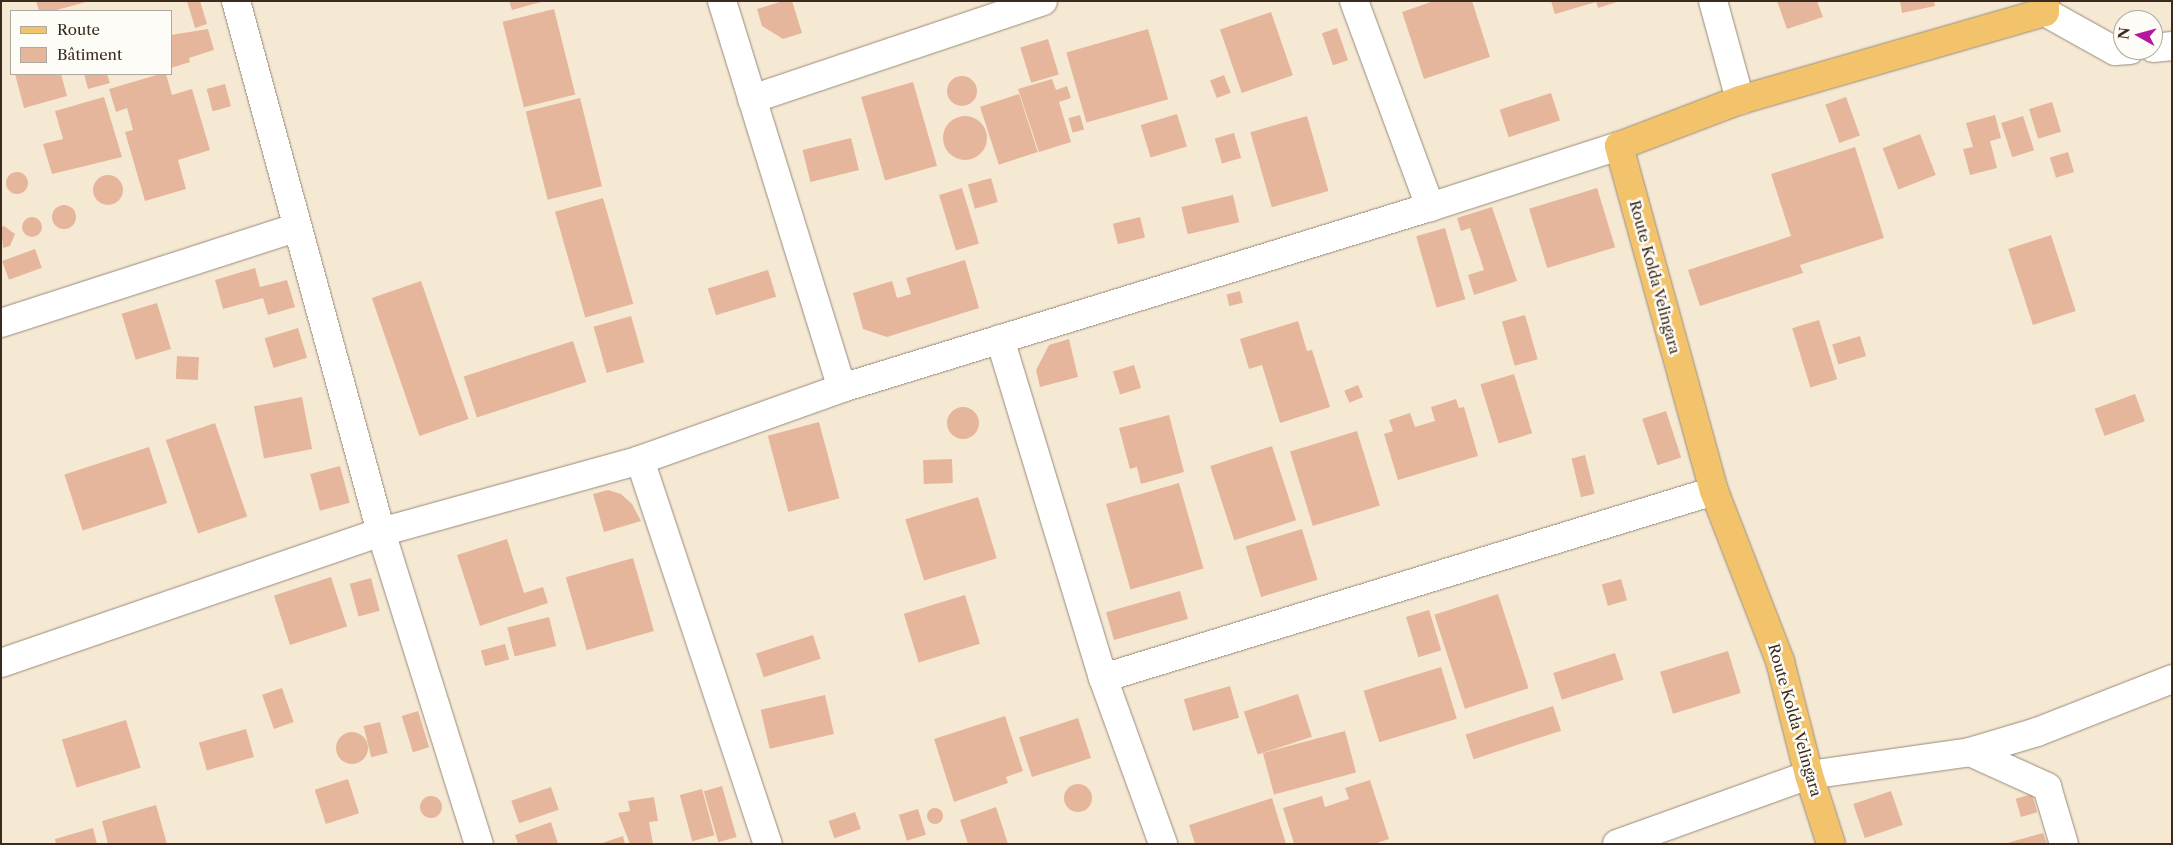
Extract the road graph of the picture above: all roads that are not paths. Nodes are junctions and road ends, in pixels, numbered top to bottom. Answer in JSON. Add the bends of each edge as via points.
{"nodes":[{"id":1,"x":236,"y":1,"type":"edge"},
{"id":2,"x":722,"y":1,"type":"edge"},
{"id":3,"x":1043,"y":1,"type":"edge"},
{"id":4,"x":1354,"y":1,"type":"edge"},
{"id":5,"x":1713,"y":1,"type":"edge"},
{"id":6,"x":2045,"y":7,"type":"edge"},
{"id":7,"x":2113,"y":51,"type":"edge"},
{"id":8,"x":752,"y":99,"type":"junction"},
{"id":9,"x":1740,"y":100,"type":"junction"},
{"id":10,"x":1619,"y":146,"type":"junction"},
{"id":11,"x":1430,"y":208,"type":"junction"},
{"id":12,"x":296,"y":228,"type":"junction"},
{"id":13,"x":1,"y":323,"type":"edge"},
{"id":14,"x":1000,"y":339,"type":"junction"},
{"id":15,"x":842,"y":388,"type":"junction"},
{"id":16,"x":640,"y":460,"type":"junction"},
{"id":17,"x":1714,"y":491,"type":"junction"},
{"id":18,"x":381,"y":532,"type":"junction"},
{"id":19,"x":1,"y":663,"type":"edge"},
{"id":20,"x":1104,"y":678,"type":"junction"},
{"id":21,"x":2172,"y":679,"type":"edge"},
{"id":22,"x":1970,"y":752,"type":"junction"},
{"id":23,"x":1809,"y":775,"type":"junction"},
{"id":24,"x":479,"y":844,"type":"edge"},
{"id":25,"x":768,"y":844,"type":"edge"},
{"id":26,"x":1163,"y":844,"type":"edge"},
{"id":27,"x":1617,"y":844,"type":"edge"},
{"id":28,"x":1830,"y":844,"type":"edge"},
{"id":29,"x":2064,"y":844,"type":"edge"}],
"edges":[{"from":1,"to":12,"type":"street"},
{"from":2,"to":8,"type":"street"},
{"from":3,"to":8,"type":"street"},
{"from":4,"to":11,"type":"street"},
{"from":5,"to":9,"type":"street"},
{"from":6,"to":7,"type":"street"},
{"from":6,"to":9,"type":"main road"},
{"from":8,"to":15,"type":"street"},
{"from":9,"to":10,"type":"main road"},
{"from":10,"to":11,"type":"street"},
{"from":10,"to":17,"type":"main road","name":"Route Kolda Velingara"},
{"from":11,"to":14,"type":"street"},
{"from":12,"to":13,"type":"street"},
{"from":12,"to":18,"type":"street"},
{"from":14,"to":15,"type":"street"},
{"from":14,"to":20,"type":"street"},
{"from":15,"to":16,"type":"street"},
{"from":16,"to":18,"type":"street"},
{"from":16,"to":25,"type":"street"},
{"from":17,"to":20,"type":"street"},
{"from":17,"to":23,"type":"main road","name":"Route Kolda Velingara","via":[[1780,661]]},
{"from":18,"to":19,"type":"street"},
{"from":18,"to":24,"type":"street"},
{"from":20,"to":26,"type":"street"},
{"from":21,"to":22,"type":"street","via":[[2037,732]]},
{"from":22,"to":23,"type":"street"},
{"from":22,"to":29,"type":"street","via":[[2047,787]]},
{"from":23,"to":27,"type":"street"},
{"from":23,"to":28,"type":"main road","name":"Route Kolda Velingara"}]}
